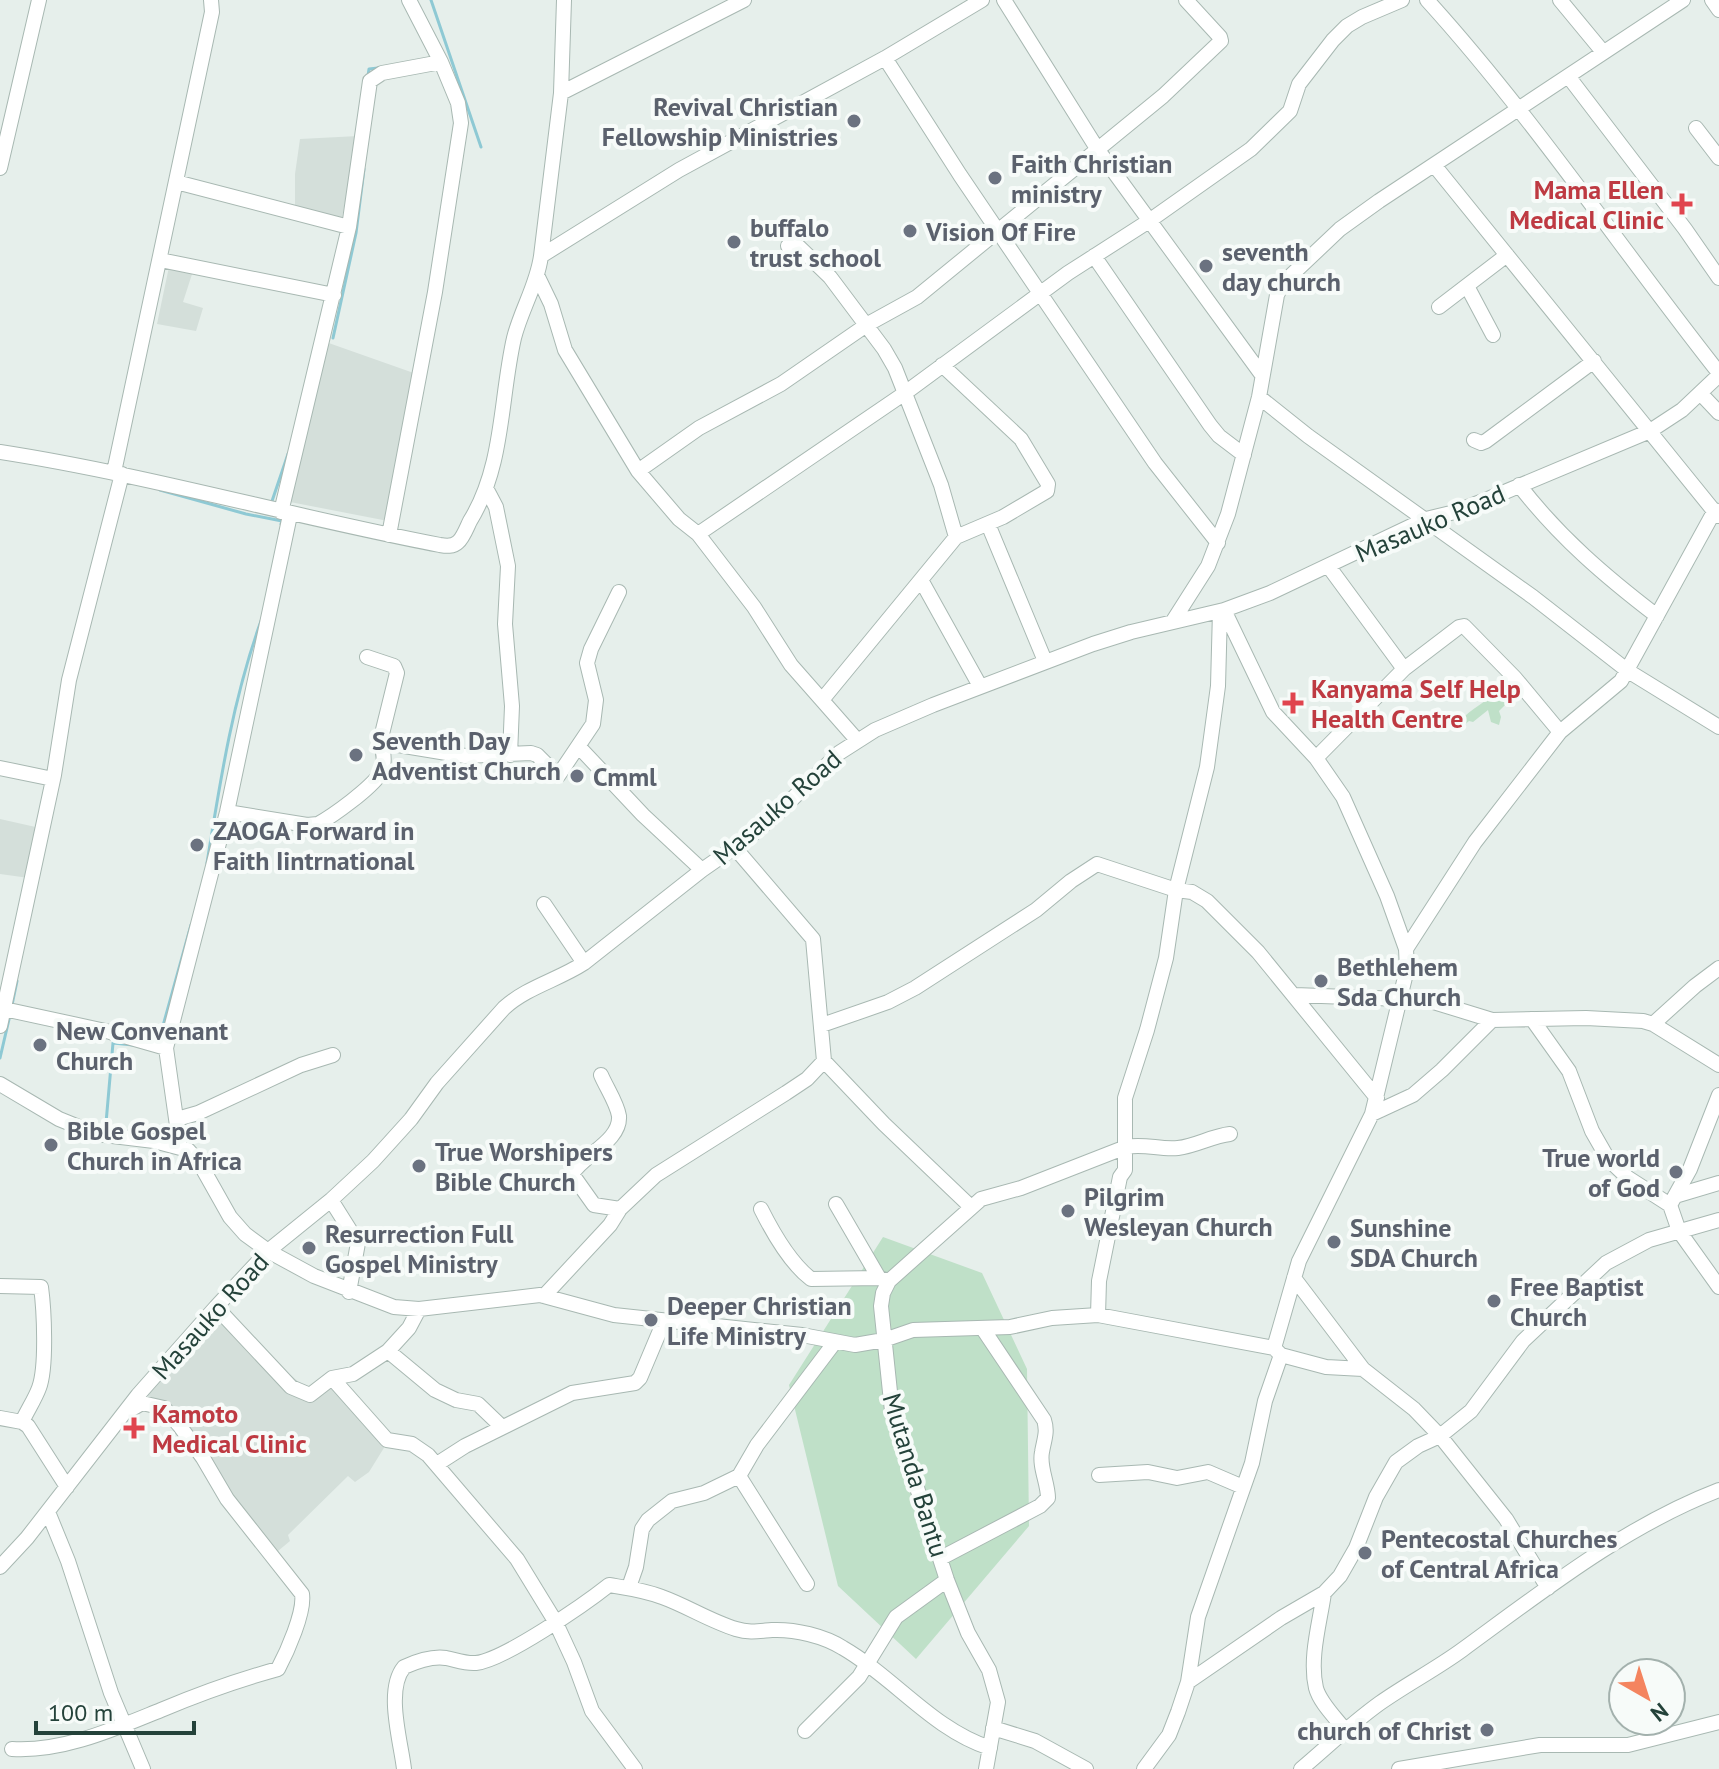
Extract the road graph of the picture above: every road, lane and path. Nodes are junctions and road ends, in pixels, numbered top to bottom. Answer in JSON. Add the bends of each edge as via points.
{"nodes":[{"id":1,"x":39,"y":0,"type":"edge"},
{"id":2,"x":409,"y":0,"type":"edge"},
{"id":3,"x":564,"y":0,"type":"edge"},
{"id":4,"x":744,"y":0,"type":"edge"},
{"id":5,"x":982,"y":0,"type":"edge"},
{"id":6,"x":1004,"y":0,"type":"edge"},
{"id":7,"x":1186,"y":0,"type":"edge"},
{"id":8,"x":1402,"y":0,"type":"edge"},
{"id":9,"x":1427,"y":0,"type":"edge"},
{"id":10,"x":1560,"y":0,"type":"edge"},
{"id":11,"x":1712,"y":0,"type":"edge"},
{"id":12,"x":212,"y":1,"type":"edge"},
{"id":13,"x":1676,"y":2,"type":"edge"},
{"id":14,"x":1719,"y":10,"type":"edge"},
{"id":15,"x":1603,"y":52,"type":"junction"},
{"id":16,"x":885,"y":58,"type":"junction"},
{"id":17,"x":441,"y":62,"type":"junction"},
{"id":18,"x":1568,"y":76,"type":"junction"},
{"id":19,"x":561,"y":93,"type":"junction"},
{"id":20,"x":1517,"y":109,"type":"junction"},
{"id":21,"x":1696,"y":128,"type":"dead end"},
{"id":22,"x":1098,"y":150,"type":"junction"},
{"id":23,"x":1719,"y":158,"type":"edge"},
{"id":24,"x":1434,"y":165,"type":"junction"},
{"id":25,"x":0,"y":168,"type":"edge"},
{"id":26,"x":176,"y":182,"type":"junction"},
{"id":27,"x":1149,"y":221,"type":"junction"},
{"id":28,"x":349,"y":227,"type":"junction"},
{"id":29,"x":999,"y":230,"type":"junction"},
{"id":30,"x":788,"y":246,"type":"dead end"},
{"id":31,"x":1507,"y":255,"type":"junction"},
{"id":32,"x":541,"y":256,"type":"junction"},
{"id":33,"x":1094,"y":256,"type":"junction"},
{"id":34,"x":160,"y":260,"type":"junction"},
{"id":35,"x":537,"y":275,"type":"junction"},
{"id":36,"x":1719,"y":278,"type":"edge"},
{"id":37,"x":1467,"y":286,"type":"junction"},
{"id":38,"x":1041,"y":293,"type":"junction"},
{"id":39,"x":334,"y":295,"type":"junction"},
{"id":40,"x":1439,"y":307,"type":"dead end"},
{"id":41,"x":868,"y":324,"type":"junction"},
{"id":42,"x":1493,"y":335,"type":"dead end"},
{"id":43,"x":1594,"y":361,"type":"junction"},
{"id":44,"x":942,"y":365,"type":"junction"},
{"id":45,"x":1719,"y":374,"type":"edge"},
{"id":46,"x":1262,"y":375,"type":"junction"},
{"id":47,"x":905,"y":393,"type":"junction"},
{"id":48,"x":1701,"y":394,"type":"junction"},
{"id":49,"x":1259,"y":397,"type":"junction"},
{"id":50,"x":1719,"y":413,"type":"edge"},
{"id":51,"x":1650,"y":431,"type":"junction"},
{"id":52,"x":1474,"y":440,"type":"dead end"},
{"id":53,"x":0,"y":452,"type":"edge"},
{"id":54,"x":1244,"y":455,"type":"junction"},
{"id":55,"x":638,"y":471,"type":"junction"},
{"id":56,"x":118,"y":473,"type":"junction"},
{"id":57,"x":1519,"y":485,"type":"junction"},
{"id":58,"x":486,"y":488,"type":"junction"},
{"id":59,"x":285,"y":513,"type":"junction"},
{"id":60,"x":1717,"y":514,"type":"edge"},
{"id":61,"x":1426,"y":519,"type":"junction"},
{"id":62,"x":988,"y":524,"type":"junction"},
{"id":63,"x":698,"y":534,"type":"junction"},
{"id":64,"x":389,"y":535,"type":"junction"},
{"id":65,"x":956,"y":537,"type":"junction"},
{"id":66,"x":1218,"y":543,"type":"junction"},
{"id":67,"x":1329,"y":567,"type":"junction"},
{"id":68,"x":921,"y":580,"type":"junction"},
{"id":69,"x":619,"y":592,"type":"dead end"},
{"id":70,"x":1222,"y":610,"type":"junction"},
{"id":71,"x":1657,"y":616,"type":"junction"},
{"id":72,"x":1173,"y":621,"type":"junction"},
{"id":73,"x":367,"y":657,"type":"dead end"},
{"id":74,"x":1045,"y":661,"type":"junction"},
{"id":75,"x":1404,"y":669,"type":"junction"},
{"id":76,"x":1628,"y":671,"type":"junction"},
{"id":77,"x":980,"y":686,"type":"junction"},
{"id":78,"x":822,"y":700,"type":"junction"},
{"id":79,"x":1719,"y":727,"type":"edge"},
{"id":80,"x":1560,"y":732,"type":"junction"},
{"id":81,"x":857,"y":740,"type":"junction"},
{"id":82,"x":380,"y":742,"type":"junction"},
{"id":83,"x":579,"y":747,"type":"junction"},
{"id":84,"x":510,"y":755,"type":"junction"},
{"id":85,"x":1316,"y":758,"type":"junction"},
{"id":86,"x":0,"y":768,"type":"edge"},
{"id":87,"x":53,"y":779,"type":"junction"},
{"id":88,"x":227,"y":812,"type":"junction"},
{"id":89,"x":735,"y":848,"type":"junction"},
{"id":90,"x":702,"y":870,"type":"junction"},
{"id":91,"x":1176,"y":890,"type":"junction"},
{"id":92,"x":544,"y":904,"type":"dead end"},
{"id":93,"x":1406,"y":949,"type":"junction"},
{"id":94,"x":584,"y":963,"type":"junction"},
{"id":95,"x":1719,"y":968,"type":"edge"},
{"id":96,"x":1295,"y":995,"type":"junction"},
{"id":97,"x":1399,"y":997,"type":"junction"},
{"id":98,"x":4,"y":1009,"type":"junction"},
{"id":99,"x":1532,"y":1019,"type":"junction"},
{"id":100,"x":1492,"y":1020,"type":"junction"},
{"id":101,"x":1653,"y":1024,"type":"junction"},
{"id":102,"x":822,"y":1025,"type":"junction"},
{"id":103,"x":0,"y":1026,"type":"edge"},
{"id":104,"x":166,"y":1048,"type":"junction"},
{"id":105,"x":333,"y":1055,"type":"dead end"},
{"id":106,"x":824,"y":1061,"type":"junction"},
{"id":107,"x":1719,"y":1065,"type":"edge"},
{"id":108,"x":601,"y":1075,"type":"dead end"},
{"id":109,"x":0,"y":1084,"type":"edge"},
{"id":110,"x":1719,"y":1095,"type":"edge"},
{"id":111,"x":1377,"y":1098,"type":"junction"},
{"id":112,"x":1372,"y":1114,"type":"junction"},
{"id":113,"x":177,"y":1119,"type":"junction"},
{"id":114,"x":1230,"y":1134,"type":"dead end"},
{"id":115,"x":180,"y":1147,"type":"junction"},
{"id":116,"x":1126,"y":1147,"type":"junction"},
{"id":117,"x":1719,"y":1183,"type":"edge"},
{"id":118,"x":331,"y":1200,"type":"junction"},
{"id":119,"x":1673,"y":1201,"type":"junction"},
{"id":120,"x":836,"y":1204,"type":"dead end"},
{"id":121,"x":971,"y":1207,"type":"junction"},
{"id":122,"x":620,"y":1209,"type":"junction"},
{"id":123,"x":761,"y":1209,"type":"dead end"},
{"id":124,"x":1719,"y":1220,"type":"edge"},
{"id":125,"x":1679,"y":1231,"type":"junction"},
{"id":126,"x":268,"y":1251,"type":"junction"},
{"id":127,"x":1294,"y":1278,"type":"junction"},
{"id":128,"x":884,"y":1280,"type":"junction"},
{"id":129,"x":0,"y":1286,"type":"edge"},
{"id":130,"x":1719,"y":1287,"type":"edge"},
{"id":131,"x":349,"y":1292,"type":"junction"},
{"id":132,"x":544,"y":1296,"type":"junction"},
{"id":133,"x":216,"y":1307,"type":"junction"},
{"id":134,"x":419,"y":1309,"type":"junction"},
{"id":135,"x":1098,"y":1315,"type":"junction"},
{"id":136,"x":664,"y":1321,"type":"junction"},
{"id":137,"x":983,"y":1329,"type":"junction"},
{"id":138,"x":884,"y":1340,"type":"junction"},
{"id":139,"x":835,"y":1342,"type":"junction"},
{"id":140,"x":388,"y":1351,"type":"junction"},
{"id":141,"x":1278,"y":1352,"type":"junction"},
{"id":142,"x":1363,"y":1369,"type":"junction"},
{"id":143,"x":332,"y":1378,"type":"junction"},
{"id":144,"x":125,"y":1412,"type":"junction"},
{"id":145,"x":0,"y":1418,"type":"edge"},
{"id":146,"x":22,"y":1422,"type":"junction"},
{"id":147,"x":502,"y":1427,"type":"junction"},
{"id":148,"x":1440,"y":1436,"type":"junction"},
{"id":149,"x":437,"y":1464,"type":"junction"},
{"id":150,"x":1099,"y":1475,"type":"dead end"},
{"id":151,"x":739,"y":1476,"type":"junction"},
{"id":152,"x":67,"y":1487,"type":"junction"},
{"id":153,"x":1243,"y":1487,"type":"junction"},
{"id":154,"x":1719,"y":1490,"type":"edge"},
{"id":155,"x":48,"y":1512,"type":"junction"},
{"id":156,"x":941,"y":1558,"type":"junction"},
{"id":157,"x":0,"y":1567,"type":"edge"},
{"id":158,"x":947,"y":1580,"type":"junction"},
{"id":159,"x":807,"y":1584,"type":"dead end"},
{"id":160,"x":629,"y":1587,"type":"junction"},
{"id":161,"x":1548,"y":1588,"type":"junction"},
{"id":162,"x":1324,"y":1593,"type":"junction"},
{"id":163,"x":555,"y":1621,"type":"junction"},
{"id":164,"x":867,"y":1664,"type":"junction"},
{"id":165,"x":1188,"y":1682,"type":"junction"},
{"id":166,"x":1719,"y":1722,"type":"edge"},
{"id":167,"x":125,"y":1726,"type":"junction"},
{"id":168,"x":993,"y":1728,"type":"junction"},
{"id":169,"x":1345,"y":1730,"type":"junction"},
{"id":170,"x":805,"y":1731,"type":"dead end"},
{"id":171,"x":990,"y":1748,"type":"junction"},
{"id":172,"x":12,"y":1749,"type":"dead end"},
{"id":173,"x":1454,"y":1764,"type":"edge"},
{"id":174,"x":143,"y":1769,"type":"edge"},
{"id":175,"x":404,"y":1769,"type":"edge"},
{"id":176,"x":635,"y":1769,"type":"edge"},
{"id":177,"x":986,"y":1769,"type":"edge"},
{"id":178,"x":1086,"y":1769,"type":"edge"},
{"id":179,"x":1144,"y":1769,"type":"edge"},
{"id":180,"x":1301,"y":1769,"type":"edge"},
{"id":181,"x":1399,"y":1769,"type":"edge"}],
"edges":[{"from":1,"to":25,"type":"street"},
{"from":2,"to":17,"type":"street"},
{"from":3,"to":19,"type":"street"},
{"from":4,"to":19,"type":"street"},
{"from":5,"to":16,"type":"street"},
{"from":6,"to":22,"type":"street"},
{"from":7,"to":22,"type":"street","via":[[1221,41]]},
{"from":8,"to":27,"type":"street","via":[[1347,26],[1306,72],[1282,120]]},
{"from":9,"to":20,"type":"street"},
{"from":10,"to":15,"type":"street"},
{"from":11,"to":14,"type":"street"},
{"from":12,"to":26,"type":"street"},
{"from":13,"to":15,"type":"street"},
{"from":15,"to":18,"type":"street"},
{"from":16,"to":29,"type":"street"},
{"from":16,"to":32,"type":"street","via":[[679,170]]},
{"from":17,"to":28,"type":"street","via":[[376,74],[370,81]]},
{"from":17,"to":64,"type":"street","via":[[461,123]]},
{"from":18,"to":20,"type":"street"},
{"from":18,"to":36,"type":"street"},
{"from":19,"to":32,"type":"street"},
{"from":20,"to":24,"type":"street"},
{"from":20,"to":45,"type":"street"},
{"from":21,"to":23,"type":"street"},
{"from":22,"to":27,"type":"street"},
{"from":22,"to":29,"type":"street"},
{"from":24,"to":31,"type":"street"},
{"from":24,"to":46,"type":"street","via":[[1340,229],[1283,283]]},
{"from":26,"to":28,"type":"street"},
{"from":26,"to":34,"type":"street"},
{"from":27,"to":33,"type":"street"},
{"from":27,"to":46,"type":"street"},
{"from":28,"to":39,"type":"street"},
{"from":29,"to":38,"type":"street"},
{"from":29,"to":41,"type":"street","via":[[917,297]]},
{"from":30,"to":41,"type":"street","via":[[799,247],[817,263]]},
{"from":31,"to":37,"type":"street"},
{"from":31,"to":43,"type":"street"},
{"from":32,"to":35,"type":"street"},
{"from":33,"to":38,"type":"street"},
{"from":33,"to":54,"type":"street","via":[[1210,425]]},
{"from":34,"to":39,"type":"street"},
{"from":34,"to":56,"type":"street"},
{"from":35,"to":55,"type":"street","via":[[565,350]]},
{"from":35,"to":58,"type":"street","via":[[514,336]]},
{"from":37,"to":40,"type":"street"},
{"from":37,"to":42,"type":"street"},
{"from":38,"to":44,"type":"street"},
{"from":38,"to":66,"type":"street","via":[[1155,463]]},
{"from":39,"to":59,"type":"street"},
{"from":41,"to":47,"type":"street"},
{"from":41,"to":55,"type":"street"},
{"from":43,"to":51,"type":"street"},
{"from":43,"to":52,"type":"street","via":[[1486,441]]},
{"from":44,"to":47,"type":"street"},
{"from":44,"to":62,"type":"street","via":[[1021,439],[1048,484],[1043,495]]},
{"from":45,"to":48,"type":"street","name":"Masauko Road"},
{"from":46,"to":49,"type":"street"},
{"from":47,"to":63,"type":"street"},
{"from":47,"to":65,"type":"street"},
{"from":48,"to":50,"type":"street"},
{"from":48,"to":51,"type":"street","name":"Masauko Road"},
{"from":49,"to":54,"type":"street"},
{"from":49,"to":61,"type":"street"},
{"from":51,"to":57,"type":"street","name":"Masauko Road"},
{"from":51,"to":60,"type":"street"},
{"from":53,"to":56,"type":"street"},
{"from":54,"to":66,"type":"street"},
{"from":55,"to":63,"type":"street"},
{"from":56,"to":59,"type":"street"},
{"from":56,"to":87,"type":"street","via":[[69,680]]},
{"from":57,"to":61,"type":"street","name":"Masauko Road"},
{"from":57,"to":71,"type":"street","via":[[1583,556]]},
{"from":58,"to":64,"type":"street","via":[[458,542],[447,546]]},
{"from":58,"to":84,"type":"street","via":[[496,507],[508,566]]},
{"from":59,"to":64,"type":"street"},
{"from":59,"to":88,"type":"street"},
{"from":60,"to":71,"type":"street"},
{"from":61,"to":67,"type":"street","name":"Masauko Road"},
{"from":61,"to":76,"type":"street"},
{"from":62,"to":65,"type":"street"},
{"from":62,"to":74,"type":"street"},
{"from":63,"to":78,"type":"street"},
{"from":65,"to":68,"type":"street"},
{"from":66,"to":72,"type":"street"},
{"from":67,"to":70,"type":"street","name":"Masauko Road"},
{"from":67,"to":75,"type":"street"},
{"from":68,"to":77,"type":"street"},
{"from":68,"to":78,"type":"street"},
{"from":69,"to":83,"type":"street","via":[[587,663],[596,712]]},
{"from":70,"to":72,"type":"street","name":"Masauko Road"},
{"from":70,"to":85,"type":"street","via":[[1273,712]]},
{"from":70,"to":91,"type":"street","via":[[1214,724]]},
{"from":71,"to":76,"type":"street"},
{"from":72,"to":74,"type":"street","name":"Masauko Road"},
{"from":73,"to":82,"type":"street","via":[[396,669]]},
{"from":74,"to":77,"type":"street","name":"Masauko Road"},
{"from":75,"to":80,"type":"street","via":[[1464,626]]},
{"from":75,"to":85,"type":"street"},
{"from":76,"to":79,"type":"street"},
{"from":76,"to":80,"type":"street"},
{"from":77,"to":81,"type":"street","name":"Masauko Road"},
{"from":78,"to":81,"type":"street"},
{"from":80,"to":93,"type":"street","via":[[1475,842]]},
{"from":81,"to":89,"type":"street","name":"Masauko Road"},
{"from":82,"to":84,"type":"street","via":[[465,756]]},
{"from":82,"to":88,"type":"street","via":[[381,772],[318,824]]},
{"from":83,"to":84,"type":"street","via":[[558,776],[537,755]]},
{"from":83,"to":90,"type":"street"},
{"from":85,"to":93,"type":"street","via":[[1355,821]]},
{"from":86,"to":87,"type":"street"},
{"from":87,"to":98,"type":"street"},
{"from":88,"to":104,"type":"street"},
{"from":89,"to":90,"type":"street","name":"Masauko Road"},
{"from":89,"to":102,"type":"street","via":[[813,939]]},
{"from":90,"to":94,"type":"street","name":"Masauko Road"},
{"from":91,"to":96,"type":"street","via":[[1207,901]]},
{"from":91,"to":102,"type":"street","via":[[1097,864],[915,988]]},
{"from":91,"to":116,"type":"street","via":[[1166,958],[1125,1098]]},
{"from":92,"to":94,"type":"street"},
{"from":93,"to":97,"type":"street"},
{"from":94,"to":118,"type":"street","name":"Masauko Road","via":[[515,997],[398,1135]]},
{"from":95,"to":101,"type":"street"},
{"from":96,"to":97,"type":"street"},
{"from":96,"to":111,"type":"street"},
{"from":97,"to":100,"type":"street"},
{"from":97,"to":111,"type":"street"},
{"from":98,"to":103,"type":"street"},
{"from":98,"to":104,"type":"street"},
{"from":99,"to":100,"type":"street"},
{"from":99,"to":101,"type":"street"},
{"from":99,"to":119,"type":"street","via":[[1569,1071],[1608,1159],[1628,1178]]},
{"from":100,"to":112,"type":"street","via":[[1413,1095]]},
{"from":101,"to":107,"type":"street"},
{"from":102,"to":106,"type":"street"},
{"from":104,"to":113,"type":"street"},
{"from":105,"to":113,"type":"street"},
{"from":106,"to":121,"type":"street"},
{"from":106,"to":122,"type":"street","via":[[807,1079],[656,1175]]},
{"from":108,"to":122,"type":"street","via":[[618,1122],[572,1174],[594,1205]]},
{"from":109,"to":115,"type":"street","via":[[96,1134]]},
{"from":110,"to":119,"type":"street"},
{"from":111,"to":112,"type":"street"},
{"from":112,"to":127,"type":"street"},
{"from":113,"to":115,"type":"street"},
{"from":114,"to":116,"type":"street","via":[[1181,1147]]},
{"from":115,"to":126,"type":"street","via":[[199,1162],[230,1217]]},
{"from":116,"to":121,"type":"street"},
{"from":116,"to":135,"type":"street","via":[[1099,1281]]},
{"from":117,"to":119,"type":"street"},
{"from":118,"to":126,"type":"street","name":"Masauko Road"},
{"from":118,"to":131,"type":"street","via":[[358,1243]]},
{"from":119,"to":125,"type":"street"},
{"from":120,"to":128,"type":"street"},
{"from":121,"to":128,"type":"street"},
{"from":122,"to":132,"type":"street"},
{"from":123,"to":128,"type":"street","via":[[808,1277]]},
{"from":124,"to":125,"type":"street"},
{"from":125,"to":130,"type":"street"},
{"from":125,"to":148,"type":"street","via":[[1606,1263],[1523,1341],[1471,1411]]},
{"from":126,"to":131,"type":"street"},
{"from":126,"to":133,"type":"street","name":"Masauko Road"},
{"from":127,"to":141,"type":"street"},
{"from":127,"to":142,"type":"street"},
{"from":128,"to":138,"type":"street","name":"Mutanda Bantu"},
{"from":129,"to":146,"type":"street","via":[[41,1287],[45,1322],[40,1382]]},
{"from":131,"to":134,"type":"street"},
{"from":132,"to":134,"type":"street"},
{"from":132,"to":136,"type":"street"},
{"from":133,"to":143,"type":"street","via":[[296,1390],[310,1395]]},
{"from":133,"to":144,"type":"street","name":"Masauko Road"},
{"from":134,"to":140,"type":"street"},
{"from":135,"to":137,"type":"street"},
{"from":135,"to":141,"type":"street"},
{"from":136,"to":139,"type":"street"},
{"from":136,"to":147,"type":"street","via":[[635,1383],[572,1393]]},
{"from":137,"to":138,"type":"street","via":[[913,1330]]},
{"from":137,"to":156,"type":"street","via":[[1044,1420],[1041,1460],[1048,1498]]},
{"from":138,"to":139,"type":"street"},
{"from":138,"to":156,"type":"street","name":"Mutanda Bantu","via":[[892,1411]]},
{"from":139,"to":151,"type":"street"},
{"from":140,"to":143,"type":"street","via":[[353,1374]]},
{"from":140,"to":147,"type":"street","via":[[435,1390],[478,1404]]},
{"from":141,"to":142,"type":"street","via":[[1326,1367]]},
{"from":141,"to":153,"type":"street"},
{"from":142,"to":148,"type":"street"},
{"from":143,"to":149,"type":"street","via":[[387,1440],[412,1444]]},
{"from":144,"to":152,"type":"street","name":"Masauko Road"},
{"from":144,"to":167,"type":"street","via":[[142,1403],[164,1408],[303,1599],[278,1669]]},
{"from":145,"to":146,"type":"street"},
{"from":146,"to":152,"type":"street"},
{"from":147,"to":149,"type":"street"},
{"from":148,"to":161,"type":"street","via":[[1506,1519]]},
{"from":148,"to":162,"type":"street","via":[[1406,1453],[1389,1470],[1349,1564]]},
{"from":149,"to":163,"type":"street","via":[[517,1559]]},
{"from":150,"to":153,"type":"street","via":[[1148,1472],[1177,1478],[1208,1472]]},
{"from":151,"to":159,"type":"street"},
{"from":151,"to":160,"type":"street","via":[[672,1501],[648,1520]]},
{"from":152,"to":155,"type":"street","name":"Masauko Road"},
{"from":153,"to":165,"type":"street","via":[[1198,1617]]},
{"from":154,"to":161,"type":"street","via":[[1657,1517]]},
{"from":155,"to":157,"type":"street","name":"Masauko Road"},
{"from":155,"to":167,"type":"street"},
{"from":156,"to":158,"type":"street","name":"Mutanda Bantu"},
{"from":158,"to":164,"type":"street","via":[[896,1617]]},
{"from":158,"to":168,"type":"street","name":"Mutanda Bantu","via":[[995,1689]]},
{"from":160,"to":163,"type":"street","via":[[609,1585]]},
{"from":160,"to":164,"type":"street","via":[[735,1629],[787,1631],[829,1641]]},
{"from":161,"to":169,"type":"street"},
{"from":162,"to":165,"type":"street"},
{"from":162,"to":169,"type":"street","via":[[1316,1688]]},
{"from":163,"to":175,"type":"street","via":[[482,1662],[438,1657],[404,1667],[396,1687]]},
{"from":163,"to":176,"type":"street","via":[[592,1711]]},
{"from":164,"to":170,"type":"street"},
{"from":164,"to":171,"type":"street","via":[[920,1709]]},
{"from":165,"to":179,"type":"street","via":[[1169,1735]]},
{"from":166,"to":173,"type":"street","via":[[1628,1745],[1540,1745]]},
{"from":167,"to":172,"type":"street","via":[[54,1746]]},
{"from":167,"to":174,"type":"street"},
{"from":168,"to":171,"type":"street","name":"Mutanda Bantu"},
{"from":168,"to":178,"type":"street","via":[[1035,1741]]},
{"from":169,"to":180,"type":"street"},
{"from":171,"to":177,"type":"street","name":"Mutanda Bantu"},
{"from":173,"to":181,"type":"street"}]}
